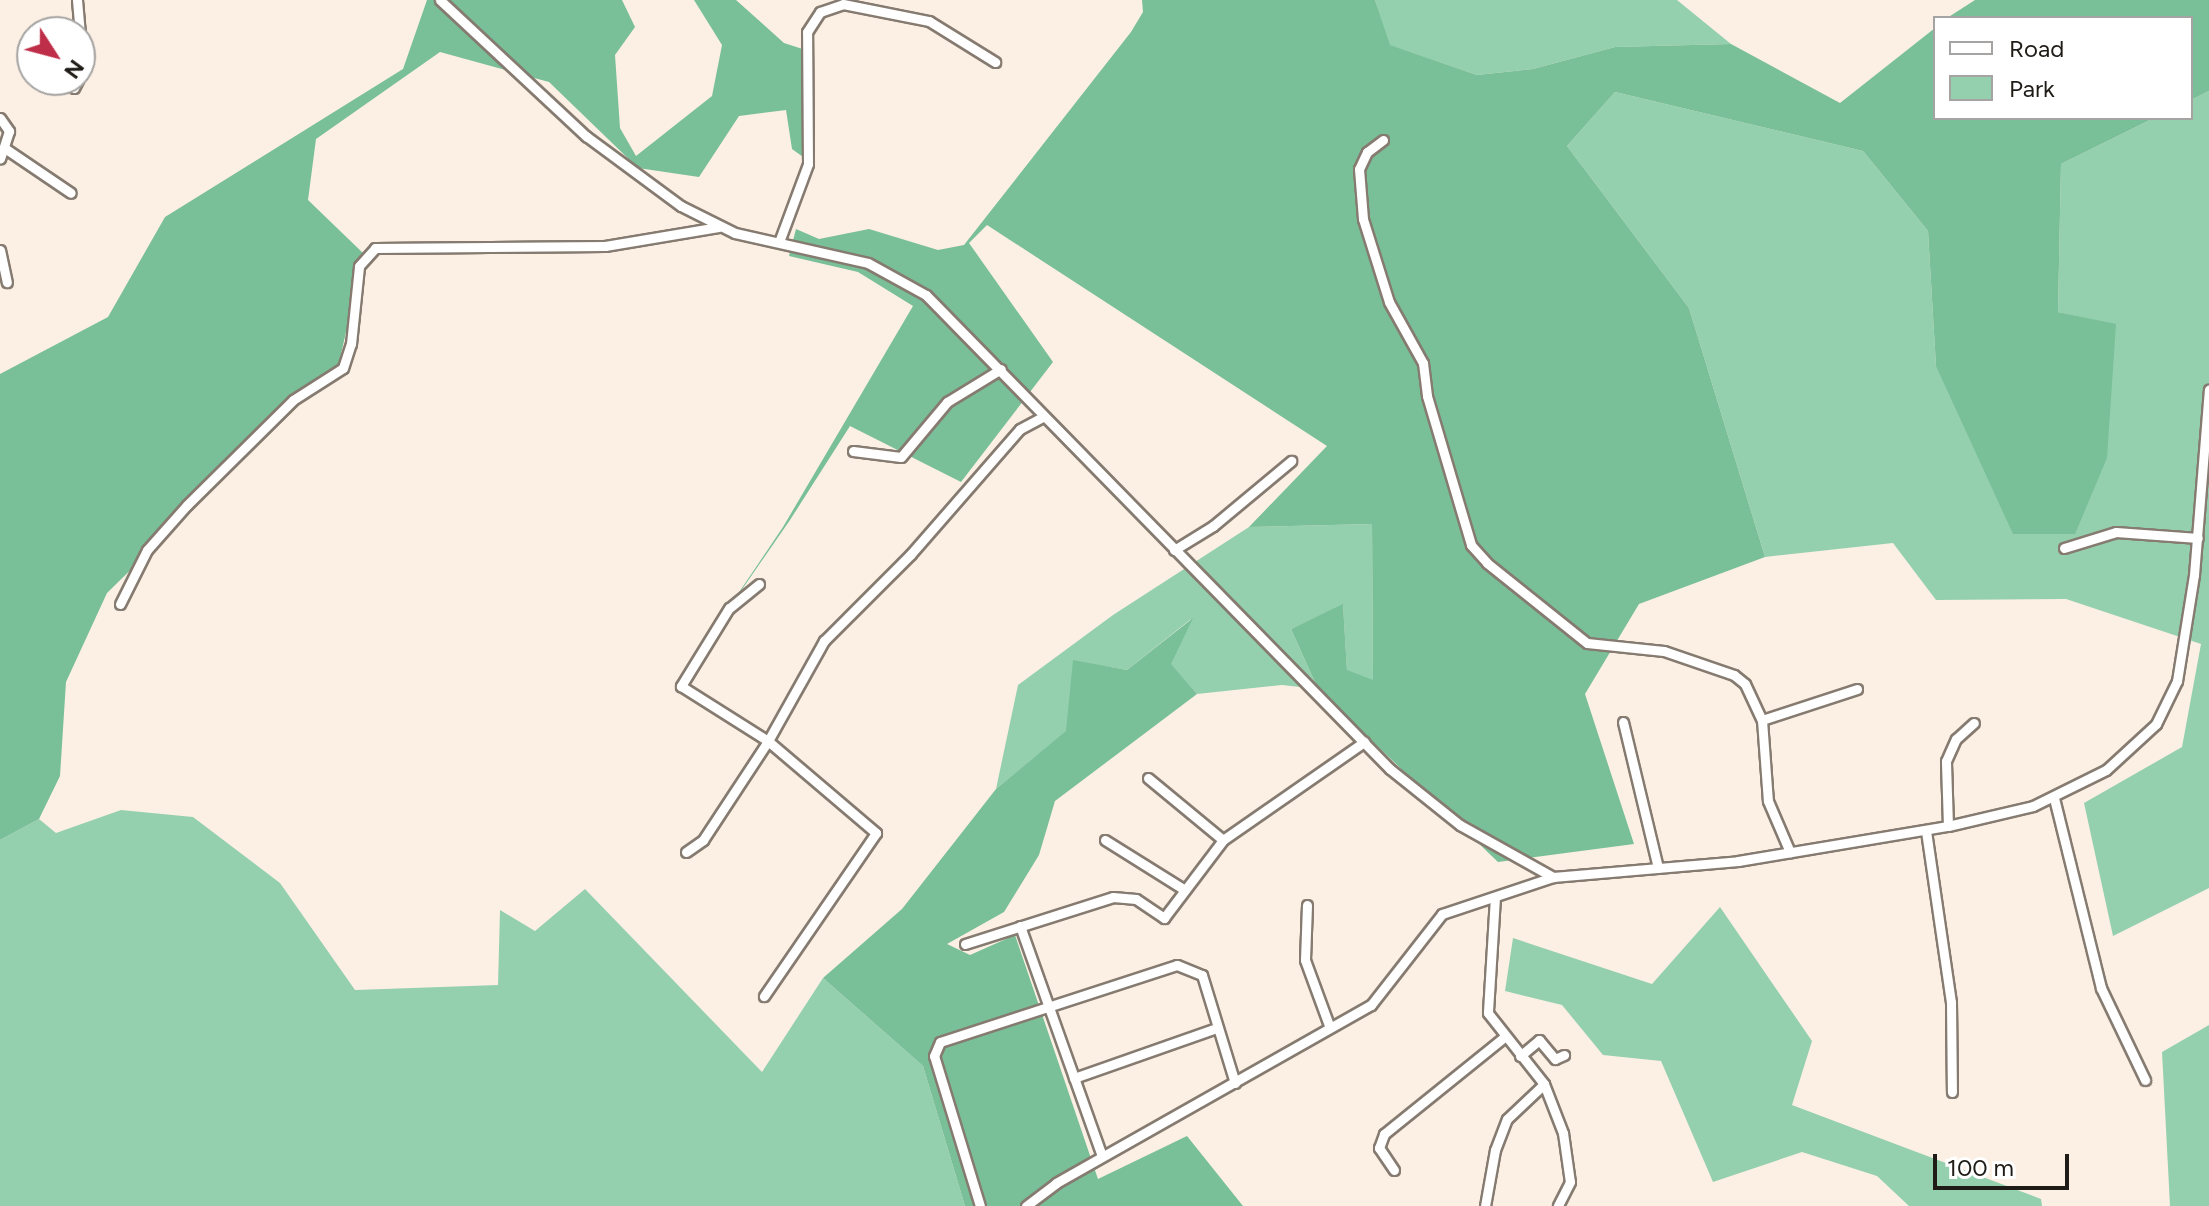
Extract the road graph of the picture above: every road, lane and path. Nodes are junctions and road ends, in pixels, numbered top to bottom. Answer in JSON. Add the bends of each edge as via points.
{"nodes":[{"id":1,"x":440,"y":0,"type":"edge"},
{"id":2,"x":995,"y":62,"type":"dead end"},
{"id":3,"x":0,"y":118,"type":"edge"},
{"id":4,"x":1383,"y":140,"type":"dead end"},
{"id":5,"x":6,"y":149,"type":"junction"},
{"id":6,"x":0,"y":159,"type":"edge"},
{"id":7,"x":71,"y":193,"type":"dead end"},
{"id":8,"x":718,"y":227,"type":"junction"},
{"id":9,"x":779,"y":242,"type":"junction"},
{"id":10,"x":0,"y":250,"type":"edge"},
{"id":11,"x":7,"y":282,"type":"dead end"},
{"id":12,"x":1001,"y":369,"type":"junction"},
{"id":13,"x":2209,"y":390,"type":"edge"},
{"id":14,"x":1043,"y":417,"type":"junction"},
{"id":15,"x":853,"y":451,"type":"dead end"},
{"id":16,"x":1291,"y":461,"type":"dead end"},
{"id":17,"x":2198,"y":538,"type":"junction"},
{"id":18,"x":2064,"y":548,"type":"dead end"},
{"id":19,"x":1174,"y":550,"type":"junction"},
{"id":20,"x":759,"y":584,"type":"dead end"},
{"id":21,"x":120,"y":604,"type":"dead end"},
{"id":22,"x":1857,"y":689,"type":"dead end"},
{"id":23,"x":1762,"y":720,"type":"junction"},
{"id":24,"x":1623,"y":722,"type":"dead end"},
{"id":25,"x":1974,"y":723,"type":"dead end"},
{"id":26,"x":768,"y":741,"type":"junction"},
{"id":27,"x":1364,"y":742,"type":"junction"},
{"id":28,"x":1148,"y":778,"type":"dead end"},
{"id":29,"x":2054,"y":798,"type":"junction"},
{"id":30,"x":1948,"y":826,"type":"junction"},
{"id":31,"x":1926,"y":831,"type":"junction"},
{"id":32,"x":1105,"y":840,"type":"dead end"},
{"id":33,"x":1223,"y":840,"type":"junction"},
{"id":34,"x":686,"y":852,"type":"dead end"},
{"id":35,"x":1790,"y":852,"type":"junction"},
{"id":36,"x":1658,"y":868,"type":"junction"},
{"id":37,"x":1553,"y":877,"type":"junction"},
{"id":38,"x":1185,"y":890,"type":"junction"},
{"id":39,"x":1495,"y":897,"type":"junction"},
{"id":40,"x":1307,"y":905,"type":"dead end"},
{"id":41,"x":1020,"y":926,"type":"junction"},
{"id":42,"x":965,"y":944,"type":"dead end"},
{"id":43,"x":764,"y":996,"type":"dead end"},
{"id":44,"x":1047,"y":1010,"type":"junction"},
{"id":45,"x":1217,"y":1028,"type":"junction"},
{"id":46,"x":1330,"y":1028,"type":"junction"},
{"id":47,"x":1503,"y":1038,"type":"junction"},
{"id":48,"x":1564,"y":1055,"type":"dead end"},
{"id":49,"x":1520,"y":1056,"type":"junction"},
{"id":50,"x":1074,"y":1078,"type":"junction"},
{"id":51,"x":2145,"y":1080,"type":"dead end"},
{"id":52,"x":1235,"y":1083,"type":"junction"},
{"id":53,"x":1544,"y":1084,"type":"junction"},
{"id":54,"x":1952,"y":1092,"type":"dead end"},
{"id":55,"x":1102,"y":1156,"type":"junction"},
{"id":56,"x":1394,"y":1170,"type":"dead end"},
{"id":57,"x":980,"y":1206,"type":"edge"},
{"id":58,"x":1026,"y":1206,"type":"edge"},
{"id":59,"x":1485,"y":1206,"type":"edge"},
{"id":60,"x":1558,"y":1206,"type":"edge"}],
"edges":[{"from":1,"to":8,"type":"street","via":[[586,136]]},
{"from":2,"to":9,"type":"street","via":[[929,21],[843,4],[820,12],[807,32],[808,164]]},
{"from":3,"to":5,"type":"street","via":[[9,131]]},
{"from":4,"to":23,"type":"street","via":[[1367,152],[1359,169],[1363,219],[1389,302],[1423,363],[1427,396],[1471,545],[1583,640],[1664,651],[1734,675],[1754,696]]},
{"from":5,"to":6,"type":"street"},
{"from":5,"to":7,"type":"street"},
{"from":8,"to":9,"type":"street"},
{"from":8,"to":21,"type":"street","via":[[605,246],[375,248],[359,266],[351,344],[343,368],[293,400],[187,505],[147,550]]},
{"from":9,"to":12,"type":"street","via":[[868,263],[912,285],[954,318]]},
{"from":10,"to":11,"type":"street"},
{"from":12,"to":14,"type":"street"},
{"from":12,"to":15,"type":"street","via":[[947,402],[901,457]]},
{"from":13,"to":17,"type":"street"},
{"from":14,"to":19,"type":"street"},
{"from":14,"to":26,"type":"street","via":[[1020,429],[910,555],[824,641]]},
{"from":16,"to":19,"type":"street","via":[[1213,526]]},
{"from":17,"to":18,"type":"street","via":[[2116,532]]},
{"from":17,"to":29,"type":"street","via":[[2184,651],[2169,704],[2128,754],[2086,784]]},
{"from":19,"to":27,"type":"street"},
{"from":20,"to":26,"type":"street","via":[[729,608],[681,686]]},
{"from":22,"to":23,"type":"street"},
{"from":23,"to":35,"type":"street","via":[[1763,781]]},
{"from":24,"to":36,"type":"street"},
{"from":25,"to":30,"type":"street","via":[[1956,739],[1946,761]]},
{"from":26,"to":34,"type":"street","via":[[703,840]]},
{"from":26,"to":43,"type":"street","via":[[876,833]]},
{"from":27,"to":33,"type":"street"},
{"from":27,"to":37,"type":"street","via":[[1437,810]]},
{"from":28,"to":33,"type":"street"},
{"from":29,"to":30,"type":"street"},
{"from":29,"to":51,"type":"street","via":[[2101,988]]},
{"from":30,"to":31,"type":"street"},
{"from":31,"to":35,"type":"street"},
{"from":31,"to":54,"type":"street","via":[[1951,1002]]},
{"from":32,"to":38,"type":"street"},
{"from":33,"to":38,"type":"street"},
{"from":35,"to":36,"type":"street"},
{"from":36,"to":37,"type":"street"},
{"from":37,"to":39,"type":"street"},
{"from":38,"to":41,"type":"street","via":[[1164,918],[1127,895]]},
{"from":39,"to":46,"type":"street","via":[[1442,914],[1382,997]]},
{"from":39,"to":47,"type":"street","via":[[1486,1003]]},
{"from":40,"to":46,"type":"street","via":[[1305,960]]},
{"from":41,"to":42,"type":"street"},
{"from":41,"to":44,"type":"street"},
{"from":44,"to":45,"type":"street","via":[[1177,965],[1202,975]]},
{"from":44,"to":50,"type":"street"},
{"from":44,"to":57,"type":"street","via":[[940,1042],[934,1056]]},
{"from":45,"to":50,"type":"street"},
{"from":45,"to":52,"type":"street"},
{"from":46,"to":52,"type":"street"},
{"from":47,"to":49,"type":"street"},
{"from":47,"to":56,"type":"street","via":[[1384,1134],[1378,1144]]},
{"from":48,"to":49,"type":"street","via":[[1555,1059],[1539,1040]]},
{"from":49,"to":53,"type":"street"},
{"from":50,"to":55,"type":"street"},
{"from":52,"to":55,"type":"street"},
{"from":53,"to":59,"type":"street","via":[[1507,1119],[1495,1150]]},
{"from":53,"to":60,"type":"street","via":[[1571,1163],[1567,1192]]},
{"from":55,"to":58,"type":"street"}]}
